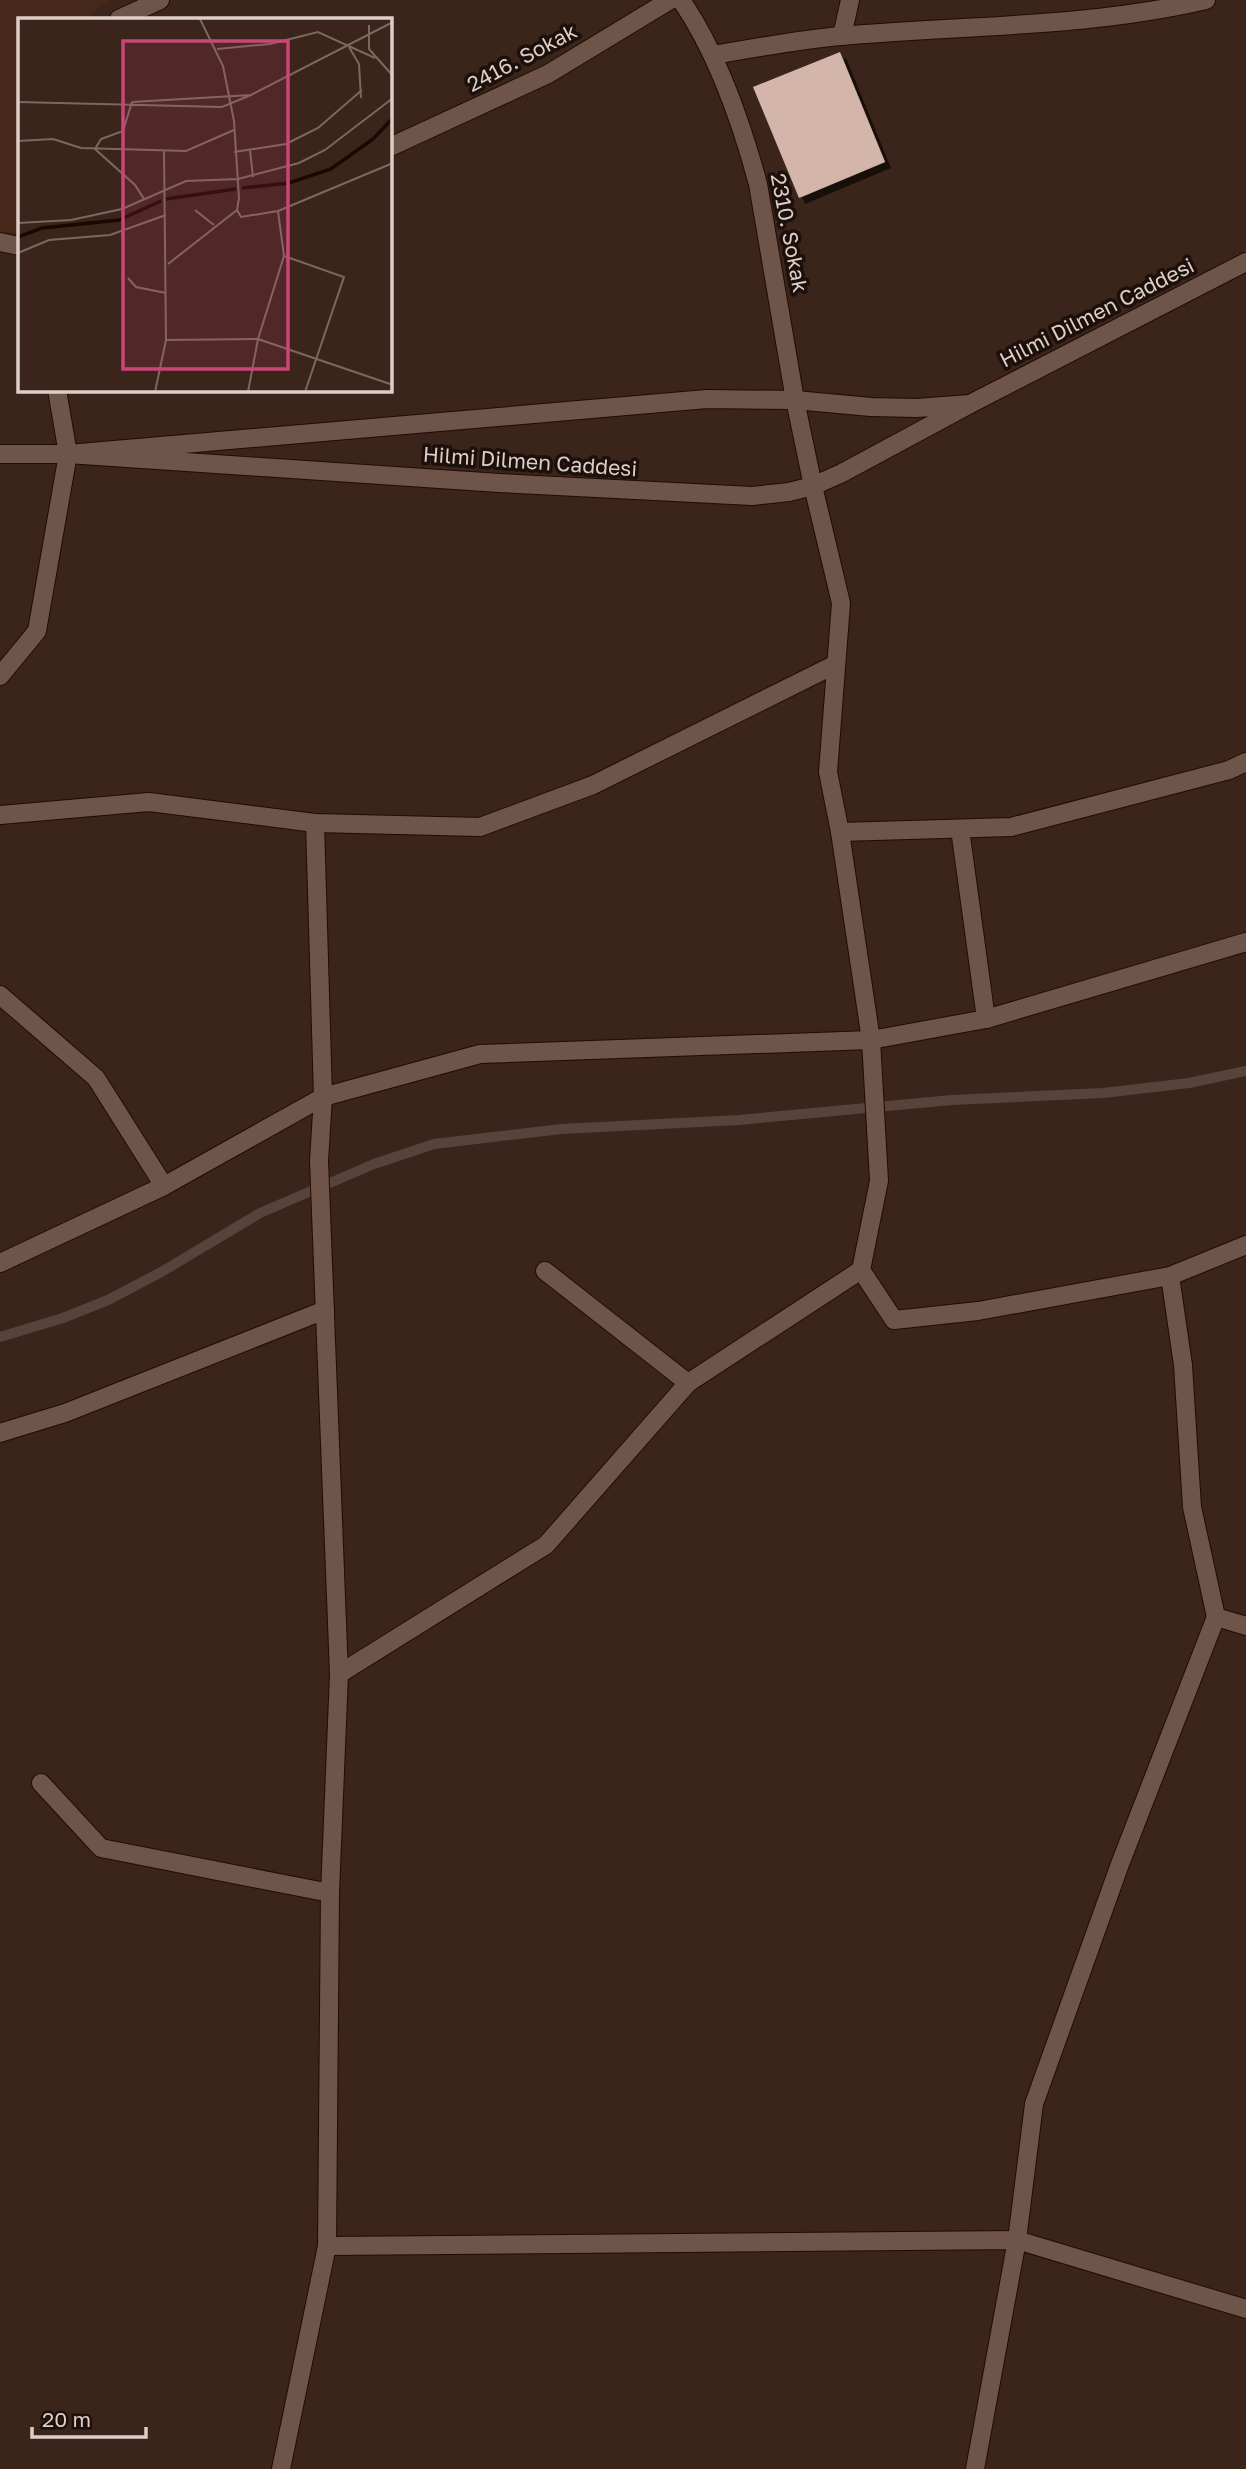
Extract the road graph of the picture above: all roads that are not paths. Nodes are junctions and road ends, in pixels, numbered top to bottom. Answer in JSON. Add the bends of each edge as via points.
{"nodes":[{"id":1,"x":160,"y":0,"type":"edge"},
{"id":2,"x":670,"y":0,"type":"edge"},
{"id":3,"x":681,"y":0,"type":"edge"},
{"id":4,"x":850,"y":0,"type":"edge"},
{"id":5,"x":1204,"y":0,"type":"edge"},
{"id":6,"x":122,"y":18,"type":"edge"},
{"id":7,"x":842,"y":36,"type":"junction"},
{"id":8,"x":713,"y":55,"type":"junction"},
{"id":9,"x":392,"y":146,"type":"edge"},
{"id":10,"x":0,"y":242,"type":"edge"},
{"id":11,"x":18,"y":246,"type":"edge"},
{"id":12,"x":1246,"y":262,"type":"edge"},
{"id":13,"x":57,"y":392,"type":"edge"},
{"id":14,"x":795,"y":400,"type":"junction"},
{"id":15,"x":970,"y":404,"type":"junction"},
{"id":16,"x":0,"y":454,"type":"edge"},
{"id":17,"x":68,"y":454,"type":"junction"},
{"id":18,"x":813,"y":486,"type":"junction"},
{"id":19,"x":836,"y":664,"type":"junction"},
{"id":20,"x":0,"y":676,"type":"edge"},
{"id":21,"x":1246,"y":762,"type":"edge"},
{"id":22,"x":0,"y":814,"type":"edge"},
{"id":23,"x":315,"y":823,"type":"junction"},
{"id":24,"x":960,"y":828,"type":"junction"},
{"id":25,"x":840,"y":832,"type":"junction"},
{"id":26,"x":1246,"y":942,"type":"edge"},
{"id":27,"x":0,"y":995,"type":"edge"},
{"id":28,"x":986,"y":1019,"type":"junction"},
{"id":29,"x":871,"y":1040,"type":"junction"},
{"id":30,"x":323,"y":1097,"type":"junction"},
{"id":31,"x":164,"y":1186,"type":"junction"},
{"id":32,"x":1246,"y":1245,"type":"edge"},
{"id":33,"x":0,"y":1263,"type":"edge"},
{"id":34,"x":861,"y":1270,"type":"junction"},
{"id":35,"x":545,"y":1271,"type":"dead end"},
{"id":36,"x":1170,"y":1276,"type":"junction"},
{"id":37,"x":325,"y":1310,"type":"junction"},
{"id":38,"x":688,"y":1383,"type":"junction"},
{"id":39,"x":0,"y":1433,"type":"edge"},
{"id":40,"x":1216,"y":1617,"type":"junction"},
{"id":41,"x":1246,"y":1626,"type":"edge"},
{"id":42,"x":339,"y":1674,"type":"junction"},
{"id":43,"x":41,"y":1783,"type":"dead end"},
{"id":44,"x":330,"y":1893,"type":"junction"},
{"id":45,"x":1017,"y":2240,"type":"junction"},
{"id":46,"x":327,"y":2246,"type":"junction"},
{"id":47,"x":1246,"y":2309,"type":"edge"},
{"id":48,"x":281,"y":2469,"type":"edge"},
{"id":49,"x":975,"y":2469,"type":"edge"}],
"edges":[{"from":1,"to":6,"type":"street"},
{"from":2,"to":9,"type":"street","name":"2416. Sokak","via":[[548,74]]},
{"from":3,"to":8,"type":"street","name":"2310. Sokak"},
{"from":4,"to":7,"type":"street"},
{"from":5,"to":7,"type":"street","via":[[1045,24]]},
{"from":7,"to":8,"type":"street"},
{"from":8,"to":14,"type":"street","name":"2310. Sokak","via":[[758,184]]},
{"from":10,"to":11,"type":"street"},
{"from":12,"to":15,"type":"street","name":"Hilmi Dilmen Caddesi"},
{"from":13,"to":17,"type":"street"},
{"from":14,"to":15,"type":"street","name":"Hilmi Dilmen Caddesi","via":[[905,408]]},
{"from":14,"to":17,"type":"street","name":"Hilmi Dilmen Caddesi","via":[[707,399]]},
{"from":14,"to":18,"type":"street","name":"2310. Sokak"},
{"from":15,"to":18,"type":"street","name":"Hilmi Dilmen Caddesi"},
{"from":16,"to":17,"type":"street","name":"Hilmi Dilmen Caddesi"},
{"from":17,"to":18,"type":"street","name":"Hilmi Dilmen Caddesi","via":[[708,495],[752,496]]},
{"from":17,"to":20,"type":"street","via":[[37,631]]},
{"from":18,"to":19,"type":"street","name":"2310. Sokak","via":[[841,603]]},
{"from":19,"to":23,"type":"street","via":[[593,785],[480,827]]},
{"from":19,"to":25,"type":"street","name":"2310. Sokak","via":[[828,772]]},
{"from":21,"to":24,"type":"street","via":[[1011,827]]},
{"from":22,"to":23,"type":"street","via":[[149,802]]},
{"from":23,"to":30,"type":"street"},
{"from":24,"to":25,"type":"street"},
{"from":24,"to":28,"type":"street"},
{"from":25,"to":29,"type":"street","name":"2310. Sokak"},
{"from":26,"to":28,"type":"street"},
{"from":27,"to":31,"type":"street","via":[[96,1079]]},
{"from":28,"to":29,"type":"street"},
{"from":29,"to":30,"type":"street","via":[[480,1054]]},
{"from":29,"to":34,"type":"street","name":"2310. Sokak","via":[[879,1181]]},
{"from":30,"to":31,"type":"street"},
{"from":30,"to":37,"type":"street","via":[[319,1161]]},
{"from":31,"to":33,"type":"street"},
{"from":32,"to":36,"type":"street"},
{"from":34,"to":36,"type":"street","via":[[894,1320],[978,1311]]},
{"from":34,"to":38,"type":"street"},
{"from":35,"to":38,"type":"street"},
{"from":36,"to":40,"type":"street","via":[[1183,1365],[1192,1507]]},
{"from":37,"to":39,"type":"street","via":[[65,1413]]},
{"from":37,"to":42,"type":"street"},
{"from":38,"to":42,"type":"street","via":[[546,1545]]},
{"from":40,"to":41,"type":"street"},
{"from":40,"to":45,"type":"street","via":[[1034,2104]]},
{"from":42,"to":44,"type":"street"},
{"from":43,"to":44,"type":"street","via":[[101,1848]]},
{"from":44,"to":46,"type":"street"},
{"from":45,"to":46,"type":"street"},
{"from":45,"to":47,"type":"street"},
{"from":45,"to":49,"type":"street"},
{"from":46,"to":48,"type":"street"}]}
